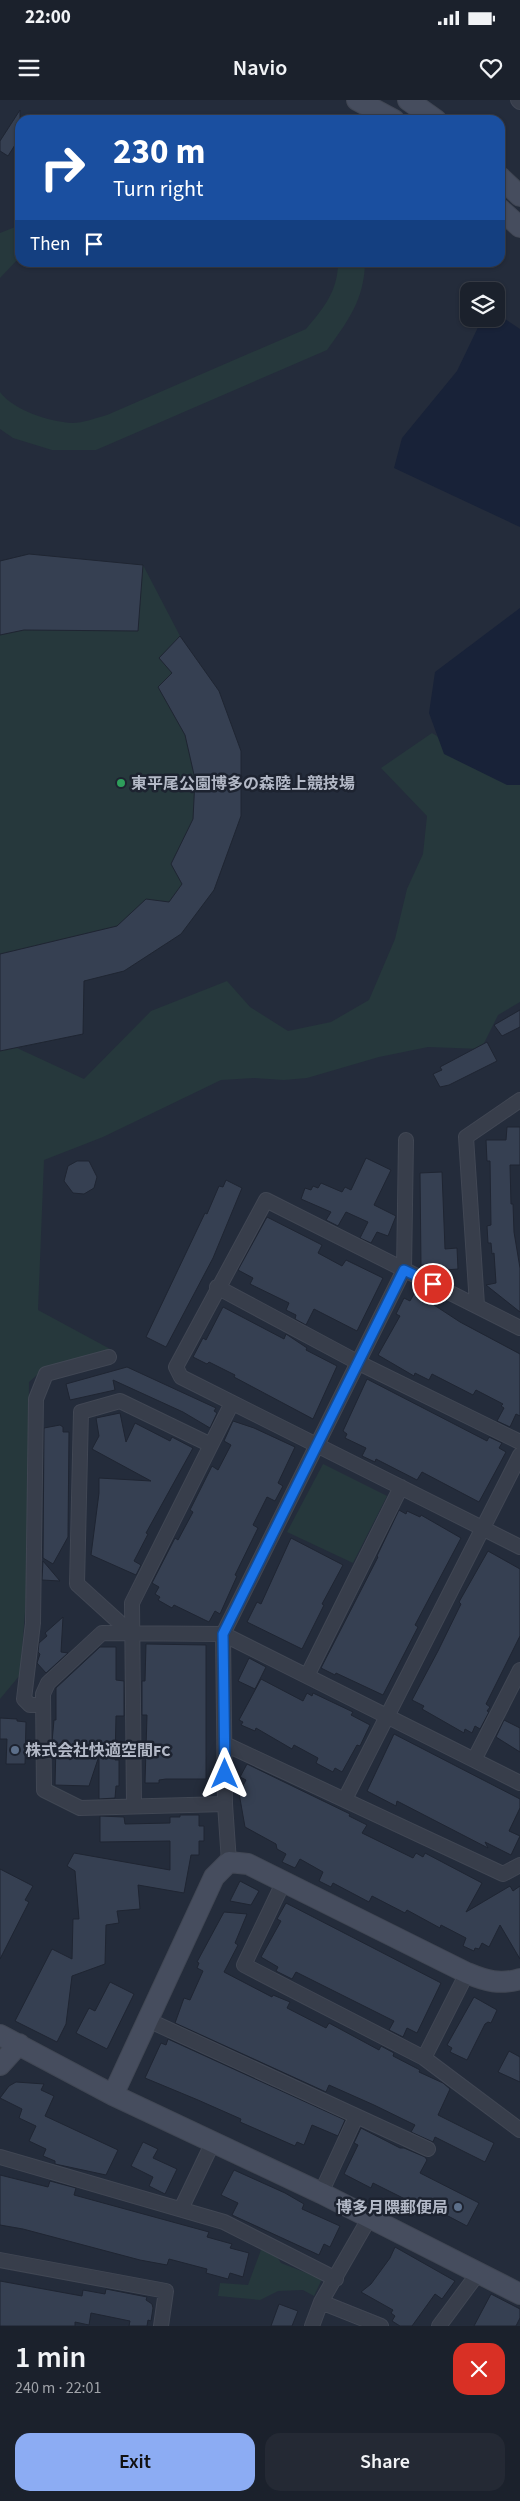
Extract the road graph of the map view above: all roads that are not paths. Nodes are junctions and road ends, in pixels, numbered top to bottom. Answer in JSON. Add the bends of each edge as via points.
{"nodes":[{"id":1,"x":357,"y":100,"type":"edge"},
{"id":2,"x":408,"y":100,"type":"edge"},
{"id":3,"x":385,"y":115,"type":"edge"},
{"id":4,"x":429,"y":115,"type":"edge"},
{"id":5,"x":505,"y":182,"type":"edge"},
{"id":6,"x":520,"y":196,"type":"edge"},
{"id":7,"x":505,"y":214,"type":"edge"},
{"id":8,"x":520,"y":227,"type":"edge"},
{"id":9,"x":520,"y":1100,"type":"edge"},
{"id":10,"x":406,"y":1140,"type":"dead end"},
{"id":11,"x":404,"y":1270,"type":"junction"},
{"id":12,"x":217,"y":1287,"type":"junction"},
{"id":13,"x":477,"y":1305,"type":"junction"},
{"id":14,"x":520,"y":1328,"type":"edge"},
{"id":15,"x":110,"y":1358,"type":"dead end"},
{"id":16,"x":359,"y":1363,"type":"junction"},
{"id":17,"x":232,"y":1403,"type":"junction"},
{"id":18,"x":520,"y":1442,"type":"edge"},
{"id":19,"x":211,"y":1445,"type":"junction"},
{"id":20,"x":317,"y":1446,"type":"junction"},
{"id":21,"x":520,"y":1454,"type":"edge"},
{"id":22,"x":401,"y":1487,"type":"junction"},
{"id":23,"x":483,"y":1528,"type":"junction"},
{"id":24,"x":520,"y":1547,"type":"edge"},
{"id":25,"x":131,"y":1633,"type":"junction"},
{"id":26,"x":223,"y":1634,"type":"junction"},
{"id":27,"x":520,"y":1670,"type":"edge"},
{"id":28,"x":308,"y":1674,"type":"junction"},
{"id":29,"x":43,"y":1705,"type":"junction"},
{"id":30,"x":388,"y":1715,"type":"junction"},
{"id":31,"x":225,"y":1744,"type":"junction"},
{"id":32,"x":474,"y":1760,"type":"junction"},
{"id":33,"x":520,"y":1783,"type":"edge"},
{"id":34,"x":346,"y":1799,"type":"junction"},
{"id":35,"x":225,"y":1804,"type":"junction"},
{"id":36,"x":134,"y":1805,"type":"junction"},
{"id":37,"x":229,"y":1862,"type":"junction"},
{"id":38,"x":520,"y":1864,"type":"edge"},
{"id":39,"x":284,"y":1881,"type":"junction"},
{"id":40,"x":467,"y":1973,"type":"junction"},
{"id":41,"x":520,"y":1979,"type":"edge"},
{"id":42,"x":148,"y":2020,"type":"junction"},
{"id":43,"x":0,"y":2035,"type":"edge"},
{"id":44,"x":19,"y":2044,"type":"junction"},
{"id":45,"x":424,"y":2058,"type":"junction"},
{"id":46,"x":0,"y":2065,"type":"edge"},
{"id":47,"x":113,"y":2095,"type":"junction"},
{"id":48,"x":356,"y":2117,"type":"junction"},
{"id":49,"x":520,"y":2130,"type":"edge"},
{"id":50,"x":213,"y":2142,"type":"junction"},
{"id":51,"x":428,"y":2149,"type":"dead end"},
{"id":52,"x":0,"y":2156,"type":"edge"},
{"id":53,"x":321,"y":2193,"type":"junction"},
{"id":54,"x":182,"y":2209,"type":"junction"},
{"id":55,"x":370,"y":2217,"type":"junction"},
{"id":56,"x":0,"y":2260,"type":"edge"},
{"id":57,"x":479,"y":2272,"type":"junction"},
{"id":58,"x":336,"y":2279,"type":"junction"},
{"id":59,"x":520,"y":2294,"type":"edge"},
{"id":60,"x":321,"y":2302,"type":"junction"},
{"id":61,"x":161,"y":2326,"type":"edge"},
{"id":62,"x":312,"y":2326,"type":"edge"},
{"id":63,"x":381,"y":2326,"type":"edge"},
{"id":64,"x":438,"y":2326,"type":"edge"}],
"edges":[{"from":1,"to":3,"type":"street"},
{"from":2,"to":4,"type":"street"},
{"from":5,"to":6,"type":"street"},
{"from":7,"to":8,"type":"street"},
{"from":9,"to":13,"type":"street","via":[[466,1136]]},
{"from":10,"to":11,"type":"street"},
{"from":11,"to":12,"type":"street","via":[[266,1200]]},
{"from":11,"to":13,"type":"street"},
{"from":11,"to":16,"type":"street"},
{"from":12,"to":16,"type":"street"},
{"from":12,"to":17,"type":"street","via":[[176,1367],[181,1377]]},
{"from":13,"to":14,"type":"street"},
{"from":15,"to":29,"type":"street","via":[[46,1374],[36,1399],[33,1623],[24,1699],[30,1705]]},
{"from":16,"to":18,"type":"street"},
{"from":16,"to":20,"type":"street"},
{"from":17,"to":19,"type":"street"},
{"from":17,"to":20,"type":"street"},
{"from":19,"to":25,"type":"street","via":[[132,1603]]},
{"from":19,"to":25,"type":"street","via":[[120,1401],[81,1412],[77,1584]]},
{"from":20,"to":22,"type":"street"},
{"from":20,"to":26,"type":"street"},
{"from":21,"to":23,"type":"street"},
{"from":22,"to":23,"type":"street"},
{"from":22,"to":28,"type":"street"},
{"from":23,"to":24,"type":"street"},
{"from":23,"to":30,"type":"street"},
{"from":25,"to":26,"type":"street"},
{"from":25,"to":29,"type":"street","via":[[102,1633],[48,1683]]},
{"from":25,"to":36,"type":"street"},
{"from":26,"to":28,"type":"street"},
{"from":26,"to":31,"type":"street"},
{"from":27,"to":32,"type":"street"},
{"from":28,"to":30,"type":"street"},
{"from":29,"to":36,"type":"street","via":[[44,1790],[80,1808]]},
{"from":30,"to":32,"type":"street"},
{"from":30,"to":34,"type":"street"},
{"from":31,"to":34,"type":"street"},
{"from":31,"to":35,"type":"street"},
{"from":32,"to":33,"type":"street"},
{"from":34,"to":38,"type":"street","via":[[503,1874]]},
{"from":35,"to":36,"type":"street"},
{"from":35,"to":37,"type":"street"},
{"from":37,"to":39,"type":"street","via":[[248,1864]]},
{"from":37,"to":42,"type":"street","via":[[214,1877]]},
{"from":39,"to":40,"type":"street"},
{"from":39,"to":45,"type":"street","via":[[244,1965]]},
{"from":40,"to":41,"type":"street","via":[[488,1982],[506,1984]]},
{"from":40,"to":45,"type":"street"},
{"from":42,"to":47,"type":"street"},
{"from":42,"to":48,"type":"street"},
{"from":43,"to":44,"type":"street"},
{"from":44,"to":46,"type":"street"},
{"from":44,"to":47,"type":"street"},
{"from":45,"to":49,"type":"street"},
{"from":47,"to":50,"type":"street"},
{"from":48,"to":51,"type":"street"},
{"from":48,"to":53,"type":"street"},
{"from":50,"to":53,"type":"street"},
{"from":50,"to":54,"type":"street"},
{"from":52,"to":54,"type":"street"},
{"from":53,"to":55,"type":"street"},
{"from":54,"to":58,"type":"street","via":[[224,2222]]},
{"from":55,"to":57,"type":"street"},
{"from":55,"to":58,"type":"street"},
{"from":56,"to":61,"type":"street","via":[[166,2291]]},
{"from":57,"to":59,"type":"street"},
{"from":57,"to":64,"type":"street"},
{"from":58,"to":60,"type":"street"},
{"from":60,"to":62,"type":"street"},
{"from":60,"to":63,"type":"street"}]}
